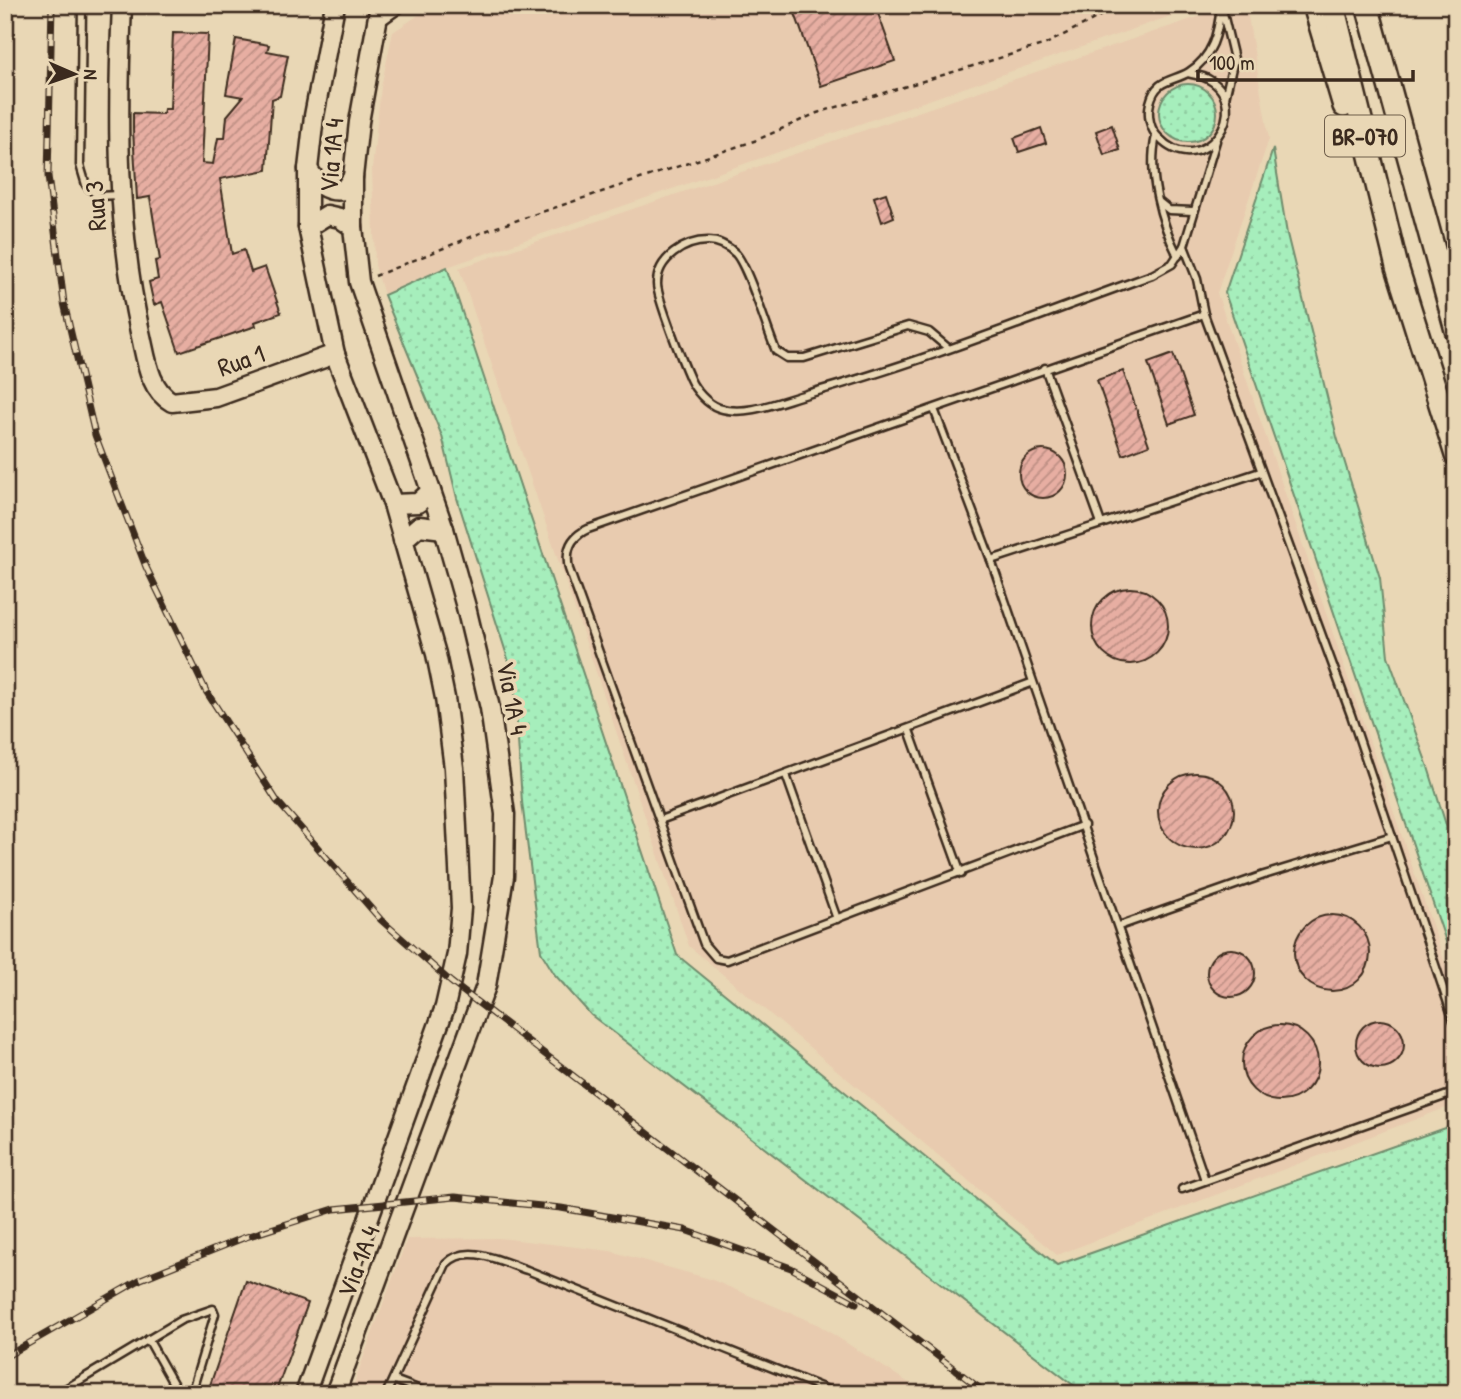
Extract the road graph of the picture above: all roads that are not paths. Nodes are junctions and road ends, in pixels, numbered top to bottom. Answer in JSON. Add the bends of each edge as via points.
{"nodes":[{"id":1,"x":82,"y":5,"type":"edge"},
{"id":2,"x":122,"y":5,"type":"edge"},
{"id":3,"x":335,"y":5,"type":"edge"},
{"id":4,"x":380,"y":5,"type":"edge"},
{"id":5,"x":405,"y":5,"type":"edge"},
{"id":6,"x":1314,"y":5,"type":"edge"},
{"id":7,"x":1332,"y":5,"type":"edge"},
{"id":8,"x":1367,"y":5,"type":"edge"},
{"id":9,"x":376,"y":25,"type":"junction"},
{"id":10,"x":1188,"y":73,"type":"junction"},
{"id":11,"x":1225,"y":99,"type":"junction"},
{"id":12,"x":1156,"y":136,"type":"junction"},
{"id":13,"x":1216,"y":141,"type":"junction"},
{"id":14,"x":308,"y":169,"type":"junction"},
{"id":15,"x":353,"y":177,"type":"junction"},
{"id":16,"x":119,"y":195,"type":"junction"},
{"id":17,"x":1159,"y":202,"type":"junction"},
{"id":18,"x":1193,"y":211,"type":"junction"},
{"id":19,"x":307,"y":227,"type":"junction"},
{"id":20,"x":353,"y":227,"type":"junction"},
{"id":21,"x":1184,"y":246,"type":"junction"},
{"id":22,"x":1178,"y":256,"type":"junction"},
{"id":23,"x":1397,"y":267,"type":"junction"},
{"id":24,"x":1204,"y":314,"type":"junction"},
{"id":25,"x":1456,"y":330,"type":"edge"},
{"id":26,"x":948,"y":348,"type":"junction"},
{"id":27,"x":335,"y":354,"type":"junction"},
{"id":28,"x":1045,"y":368,"type":"junction"},
{"id":29,"x":162,"y":397,"type":"joint"},
{"id":30,"x":934,"y":409,"type":"junction"},
{"id":31,"x":1456,"y":455,"type":"edge"},
{"id":32,"x":1261,"y":472,"type":"junction"},
{"id":33,"x":431,"y":491,"type":"junction"},
{"id":34,"x":393,"y":504,"type":"junction"},
{"id":35,"x":1101,"y":523,"type":"junction"},
{"id":36,"x":444,"y":529,"type":"junction"},
{"id":37,"x":403,"y":540,"type":"junction"},
{"id":38,"x":991,"y":560,"type":"junction"},
{"id":39,"x":1031,"y":683,"type":"junction"},
{"id":40,"x":909,"y":730,"type":"junction"},
{"id":41,"x":786,"y":775,"type":"junction"},
{"id":42,"x":660,"y":820,"type":"junction"},
{"id":43,"x":1083,"y":825,"type":"junction"},
{"id":44,"x":1392,"y":836,"type":"junction"},
{"id":45,"x":961,"y":874,"type":"junction"},
{"id":46,"x":837,"y":919,"type":"junction"},
{"id":47,"x":1119,"y":926,"type":"junction"},
{"id":48,"x":1456,"y":1027,"type":"edge"},
{"id":49,"x":1456,"y":1092,"type":"edge"},
{"id":50,"x":1205,"y":1180,"type":"junction"},
{"id":51,"x":1182,"y":1189,"type":"dead end"},
{"id":52,"x":148,"y":1339,"type":"junction"},
{"id":53,"x":394,"y":1380,"type":"junction"},
{"id":54,"x":57,"y":1394,"type":"edge"},
{"id":55,"x":179,"y":1394,"type":"edge"},
{"id":56,"x":191,"y":1394,"type":"edge"},
{"id":57,"x":305,"y":1394,"type":"edge"},
{"id":58,"x":335,"y":1394,"type":"edge"},
{"id":59,"x":386,"y":1394,"type":"edge"},
{"id":60,"x":431,"y":1394,"type":"edge"},
{"id":61,"x":838,"y":1394,"type":"edge"}],
"edges":[{"from":1,"to":16,"type":"lane","via":[[80,164],[86,185],[98,196]]},
{"from":2,"to":16,"type":"main road","name":"Rua 3"},
{"from":3,"to":14,"type":"main road","name":"Via 1A 4"},
{"from":4,"to":9,"type":"main road","name":"Via 1A 4"},
{"from":5,"to":9,"type":"lane"},
{"from":6,"to":23,"type":"highway"},
{"from":7,"to":23,"type":"highway","number":"BR-070"},
{"from":8,"to":25,"type":"highway","number":"BR-070"},
{"from":9,"to":15,"type":"main road","name":"Via 1A 4"},
{"from":10,"to":11,"type":"lane","via":[[1210,80]]},
{"from":10,"to":11,"type":"lane","via":[[1213,45],[1221,7],[1234,59]]},
{"from":10,"to":12,"type":"lane","via":[[1171,77],[1153,95],[1149,120]]},
{"from":11,"to":13,"type":"lane","via":[[1224,128]]},
{"from":12,"to":13,"type":"lane","via":[[1168,148],[1185,152],[1202,150]]},
{"from":12,"to":17,"type":"lane"},
{"from":13,"to":18,"type":"lane"},
{"from":14,"to":15,"type":"main road","via":[[328,190],[344,190]]},
{"from":14,"to":19,"type":"main road","name":"Via 1A 4"},
{"from":15,"to":20,"type":"main road","name":"Via 1A 4"},
{"from":16,"to":29,"type":"main road","name":"Rua 3","via":[[130,288],[149,369]]},
{"from":17,"to":18,"type":"lane","via":[[1169,210]]},
{"from":17,"to":22,"type":"lane"},
{"from":18,"to":21,"type":"lane"},
{"from":19,"to":20,"type":"main road","via":[[327,215]]},
{"from":19,"to":27,"type":"main road","name":"Via 1A 4"},
{"from":20,"to":33,"type":"main road","name":"Via 1A 4","via":[[359,282]]},
{"from":21,"to":22,"type":"lane"},
{"from":21,"to":24,"type":"lane"},
{"from":22,"to":26,"type":"lane","via":[[1152,275]]},
{"from":23,"to":31,"type":"highway","number":"BR-070"},
{"from":24,"to":28,"type":"lane"},
{"from":24,"to":32,"type":"lane"},
{"from":26,"to":26,"type":"lane","via":[[929,332],[908,326],[804,358],[787,358],[776,352],[737,256],[724,244],[693,242],[666,259],[660,269],[657,286],[690,380],[718,408],[757,408],[868,377]]},
{"from":27,"to":29,"type":"main road","name":"Rua 1","via":[[216,397],[183,402]]},
{"from":27,"to":34,"type":"main road","name":"Via 1A 4"},
{"from":28,"to":30,"type":"lane"},
{"from":28,"to":35,"type":"lane"},
{"from":30,"to":38,"type":"lane"},
{"from":30,"to":42,"type":"lane","via":[[588,529],[571,542],[569,569]]},
{"from":32,"to":35,"type":"lane"},
{"from":32,"to":44,"type":"lane"},
{"from":33,"to":34,"type":"main road","via":[[418,503]]},
{"from":33,"to":36,"type":"main road","name":"Via 1A 4"},
{"from":34,"to":37,"type":"main road","name":"Via 1A 4"},
{"from":35,"to":38,"type":"lane"},
{"from":36,"to":37,"type":"main road","via":[[419,526]]},
{"from":36,"to":58,"type":"main road","name":"Via 1A 4","via":[[490,708],[505,814],[500,915],[486,986]]},
{"from":37,"to":57,"type":"main road","name":"Via 1A 4","via":[[445,698],[454,768],[461,908],[457,954],[445,1007]]},
{"from":38,"to":39,"type":"lane"},
{"from":39,"to":40,"type":"lane"},
{"from":39,"to":43,"type":"lane"},
{"from":40,"to":41,"type":"lane"},
{"from":40,"to":45,"type":"lane"},
{"from":41,"to":42,"type":"lane"},
{"from":41,"to":46,"type":"lane"},
{"from":42,"to":46,"type":"lane","via":[[704,944],[716,958],[727,960]]},
{"from":43,"to":45,"type":"lane"},
{"from":43,"to":47,"type":"lane"},
{"from":44,"to":47,"type":"lane"},
{"from":44,"to":48,"type":"lane"},
{"from":45,"to":46,"type":"lane"},
{"from":47,"to":50,"type":"lane"},
{"from":49,"to":50,"type":"lane"},
{"from":50,"to":51,"type":"lane"},
{"from":52,"to":54,"type":"lane"},
{"from":52,"to":55,"type":"lane"},
{"from":52,"to":56,"type":"lane","via":[[206,1309],[215,1311]]},
{"from":53,"to":59,"type":"lane"},
{"from":53,"to":60,"type":"lane"},
{"from":53,"to":61,"type":"lane","via":[[446,1264],[458,1254],[474,1253]]}]}
